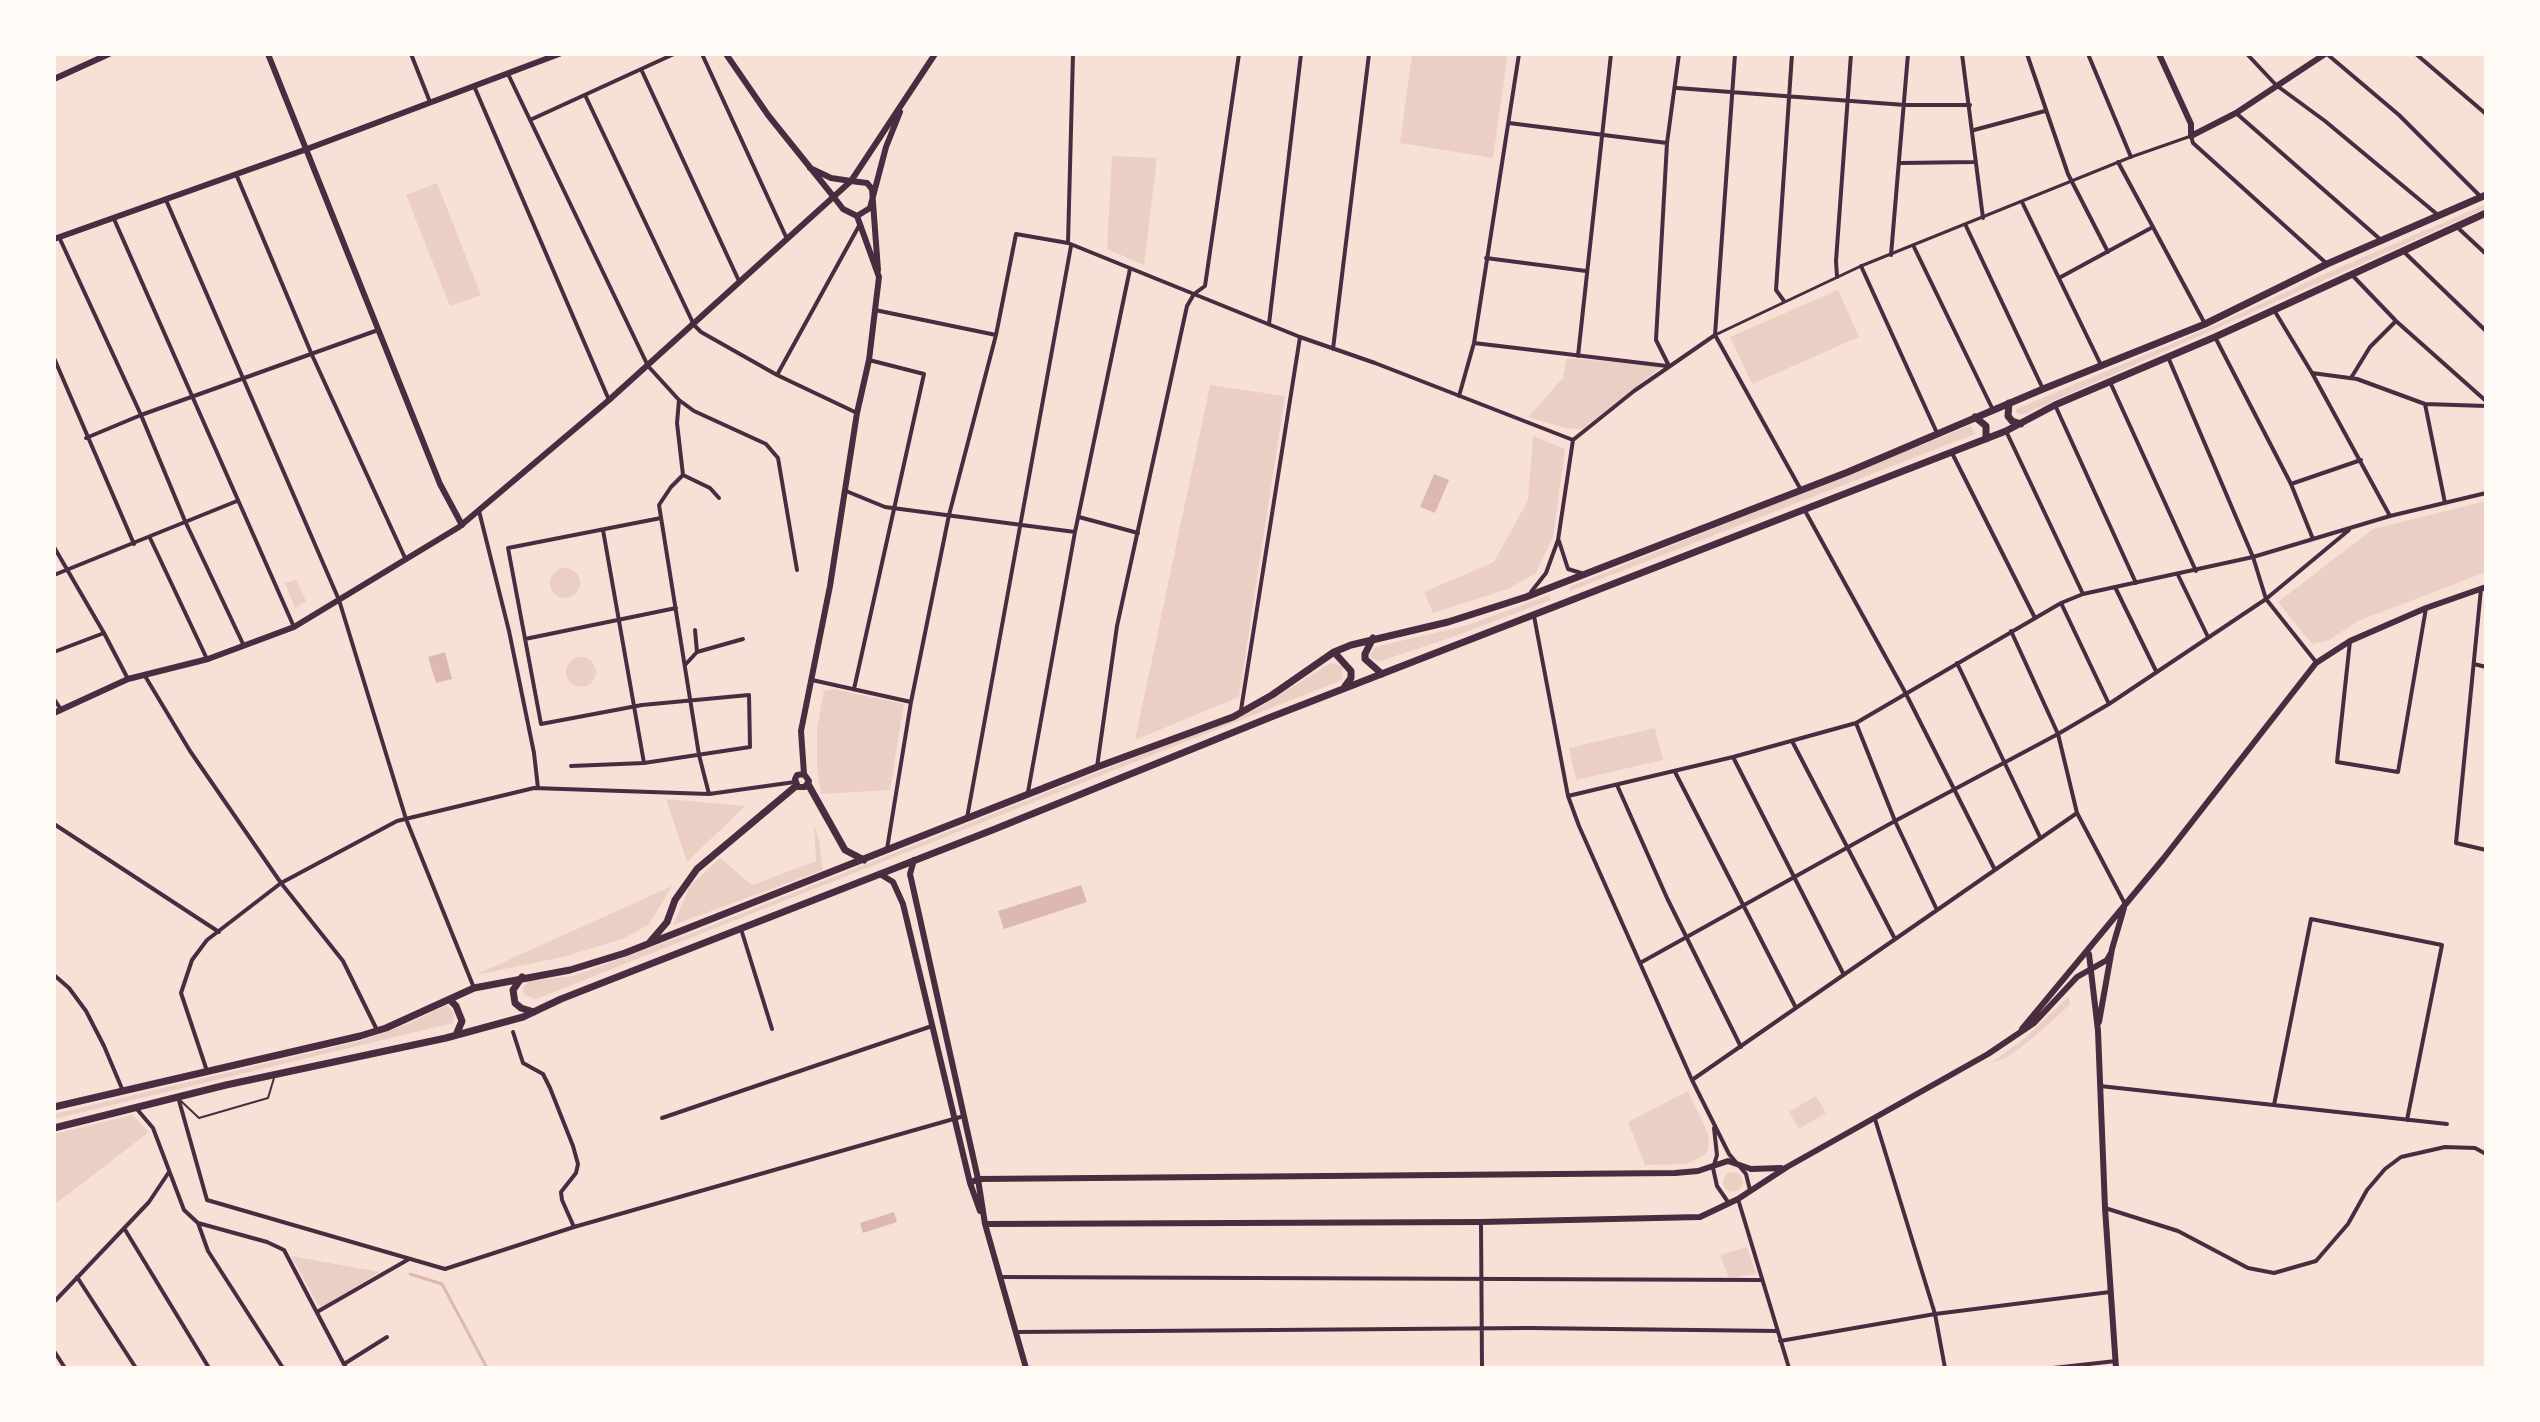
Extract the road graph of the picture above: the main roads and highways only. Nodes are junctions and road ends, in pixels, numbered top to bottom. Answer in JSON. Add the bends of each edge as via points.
{"nodes":[{"id":1,"x":109,"y":54,"type":"edge"},
{"id":2,"x":268,"y":54,"type":"edge"},
{"id":3,"x":559,"y":54,"type":"edge"},
{"id":4,"x":726,"y":54,"type":"edge"},
{"id":5,"x":935,"y":54,"type":"edge"},
{"id":6,"x":2326,"y":54,"type":"edge"},
{"id":7,"x":2161,"y":55,"type":"edge"},
{"id":8,"x":54,"y":79,"type":"edge"},
{"id":9,"x":903,"y":104,"type":"junction"},
{"id":10,"x":307,"y":149,"type":"junction"},
{"id":11,"x":807,"y":166,"type":"junction"},
{"id":12,"x":851,"y":181,"type":"junction"},
{"id":13,"x":833,"y":196,"type":"junction"},
{"id":14,"x":2484,"y":196,"type":"edge"},
{"id":15,"x":874,"y":197,"type":"junction"},
{"id":16,"x":2486,"y":213,"type":"edge"},
{"id":17,"x":857,"y":216,"type":"junction"},
{"id":18,"x":57,"y":238,"type":"edge"},
{"id":19,"x":879,"y":277,"type":"junction"},
{"id":20,"x":2009,"y":403,"type":"junction"},
{"id":21,"x":1975,"y":417,"type":"junction"},
{"id":22,"x":2021,"y":424,"type":"junction"},
{"id":23,"x":1986,"y":439,"type":"junction"},
{"id":24,"x":462,"y":525,"type":"junction"},
{"id":25,"x":2483,"y":588,"type":"edge"},
{"id":26,"x":1373,"y":638,"type":"junction"},
{"id":27,"x":1334,"y":652,"type":"junction"},
{"id":28,"x":1382,"y":674,"type":"junction"},
{"id":29,"x":1341,"y":690,"type":"junction"},
{"id":30,"x":57,"y":711,"type":"edge"},
{"id":31,"x":804,"y":774,"type":"junction"},
{"id":32,"x":796,"y":784,"type":"junction"},
{"id":33,"x":808,"y":784,"type":"junction"},
{"id":34,"x":864,"y":860,"type":"junction"},
{"id":35,"x":914,"y":860,"type":"junction"},
{"id":36,"x":880,"y":874,"type":"junction"},
{"id":37,"x":2125,"y":904,"type":"junction"},
{"id":38,"x":648,"y":944,"type":"junction"},
{"id":39,"x":2091,"y":947,"type":"junction"},
{"id":40,"x":2112,"y":951,"type":"junction"},
{"id":41,"x":2104,"y":962,"type":"junction"},
{"id":42,"x":2090,"y":968,"type":"junction"},
{"id":43,"x":522,"y":977,"type":"junction"},
{"id":44,"x":450,"y":1000,"type":"junction"},
{"id":45,"x":535,"y":1012,"type":"junction"},
{"id":46,"x":2098,"y":1031,"type":"junction"},
{"id":47,"x":2018,"y":1033,"type":"junction"},
{"id":48,"x":456,"y":1035,"type":"junction"},
{"id":49,"x":54,"y":1107,"type":"edge"},
{"id":50,"x":54,"y":1128,"type":"edge"},
{"id":51,"x":1787,"y":1167,"type":"junction"},
{"id":52,"x":978,"y":1179,"type":"junction"},
{"id":53,"x":970,"y":1183,"type":"junction"},
{"id":54,"x":985,"y":1224,"type":"junction"},
{"id":55,"x":2116,"y":1365,"type":"edge"},
{"id":56,"x":1026,"y":1368,"type":"edge"}],
"edges":[{"from":1,"to":8,"type":"main road"},
{"from":2,"to":10,"type":"main road"},
{"from":3,"to":10,"type":"main road"},
{"from":4,"to":11,"type":"main road"},
{"from":5,"to":9,"type":"main road"},
{"from":6,"to":7,"type":"main road","via":[[2191,136],[2191,124]]},
{"from":9,"to":12,"type":"main road"},
{"from":9,"to":15,"type":"main road"},
{"from":10,"to":18,"type":"main road"},
{"from":10,"to":24,"type":"main road","via":[[440,484]]},
{"from":11,"to":12,"type":"main road"},
{"from":11,"to":13,"type":"main road"},
{"from":12,"to":13,"type":"main road"},
{"from":12,"to":15,"type":"main road","via":[[867,183]]},
{"from":13,"to":17,"type":"main road"},
{"from":13,"to":24,"type":"main road","via":[[648,366]]},
{"from":14,"to":20,"type":"main road","via":[[2205,324]]},
{"from":15,"to":17,"type":"main road","via":[[870,208]]},
{"from":15,"to":19,"type":"main road"},
{"from":16,"to":22,"type":"main road"},
{"from":17,"to":19,"type":"main road"},
{"from":19,"to":31,"type":"main road","via":[[869,360],[801,731]]},
{"from":20,"to":21,"type":"main road"},
{"from":20,"to":22,"type":"main road","via":[[2008,416]]},
{"from":21,"to":23,"type":"main road","via":[[1986,426]]},
{"from":21,"to":26,"type":"main road","via":[[1526,597]]},
{"from":22,"to":23,"type":"main road"},
{"from":23,"to":28,"type":"main road"},
{"from":24,"to":30,"type":"main road","via":[[294,627],[208,659],[128,679]]},
{"from":25,"to":37,"type":"main road","via":[[2350,641],[2316,663]]},
{"from":26,"to":27,"type":"main road"},
{"from":26,"to":28,"type":"main road","via":[[1365,659]]},
{"from":27,"to":29,"type":"main road","via":[[1351,671]]},
{"from":27,"to":34,"type":"main road","via":[[1241,712]]},
{"from":28,"to":29,"type":"main road"},
{"from":29,"to":35,"type":"main road"},
{"from":31,"to":32,"type":"main road","via":[[797,775]]},
{"from":31,"to":33,"type":"main road"},
{"from":32,"to":33,"type":"main road"},
{"from":32,"to":38,"type":"main road","via":[[697,869]]},
{"from":33,"to":34,"type":"main road","via":[[845,850]]},
{"from":34,"to":38,"type":"main road"},
{"from":35,"to":36,"type":"main road"},
{"from":35,"to":52,"type":"main road","via":[[910,874]]},
{"from":36,"to":45,"type":"main road"},
{"from":36,"to":53,"type":"main road","via":[[893,882],[903,904]]},
{"from":37,"to":39,"type":"main road"},
{"from":37,"to":40,"type":"main road"},
{"from":38,"to":43,"type":"main road","via":[[570,970]]},
{"from":39,"to":40,"type":"main road","via":[[2106,940]]},
{"from":39,"to":41,"type":"main road","via":[[2096,962]]},
{"from":39,"to":42,"type":"main road"},
{"from":39,"to":47,"type":"main road"},
{"from":40,"to":41,"type":"main road"},
{"from":40,"to":46,"type":"main road"},
{"from":41,"to":42,"type":"main road"},
{"from":42,"to":46,"type":"main road"},
{"from":42,"to":47,"type":"main road"},
{"from":43,"to":44,"type":"main road","via":[[474,988]]},
{"from":43,"to":45,"type":"main road","via":[[513,990],[515,1003]]},
{"from":44,"to":48,"type":"main road","via":[[462,1021]]},
{"from":44,"to":49,"type":"main road","via":[[377,1030]]},
{"from":45,"to":48,"type":"main road"},
{"from":46,"to":55,"type":"main road"},
{"from":47,"to":51,"type":"main road"},
{"from":48,"to":50,"type":"main road"},
{"from":51,"to":52,"type":"main road","via":[[1751,1169],[1728,1161],[1698,1171],[1635,1174]]},
{"from":51,"to":54,"type":"main road","via":[[1700,1217]]},
{"from":52,"to":53,"type":"main road"},
{"from":52,"to":54,"type":"main road"},
{"from":53,"to":54,"type":"main road"},
{"from":54,"to":56,"type":"main road"}]}
